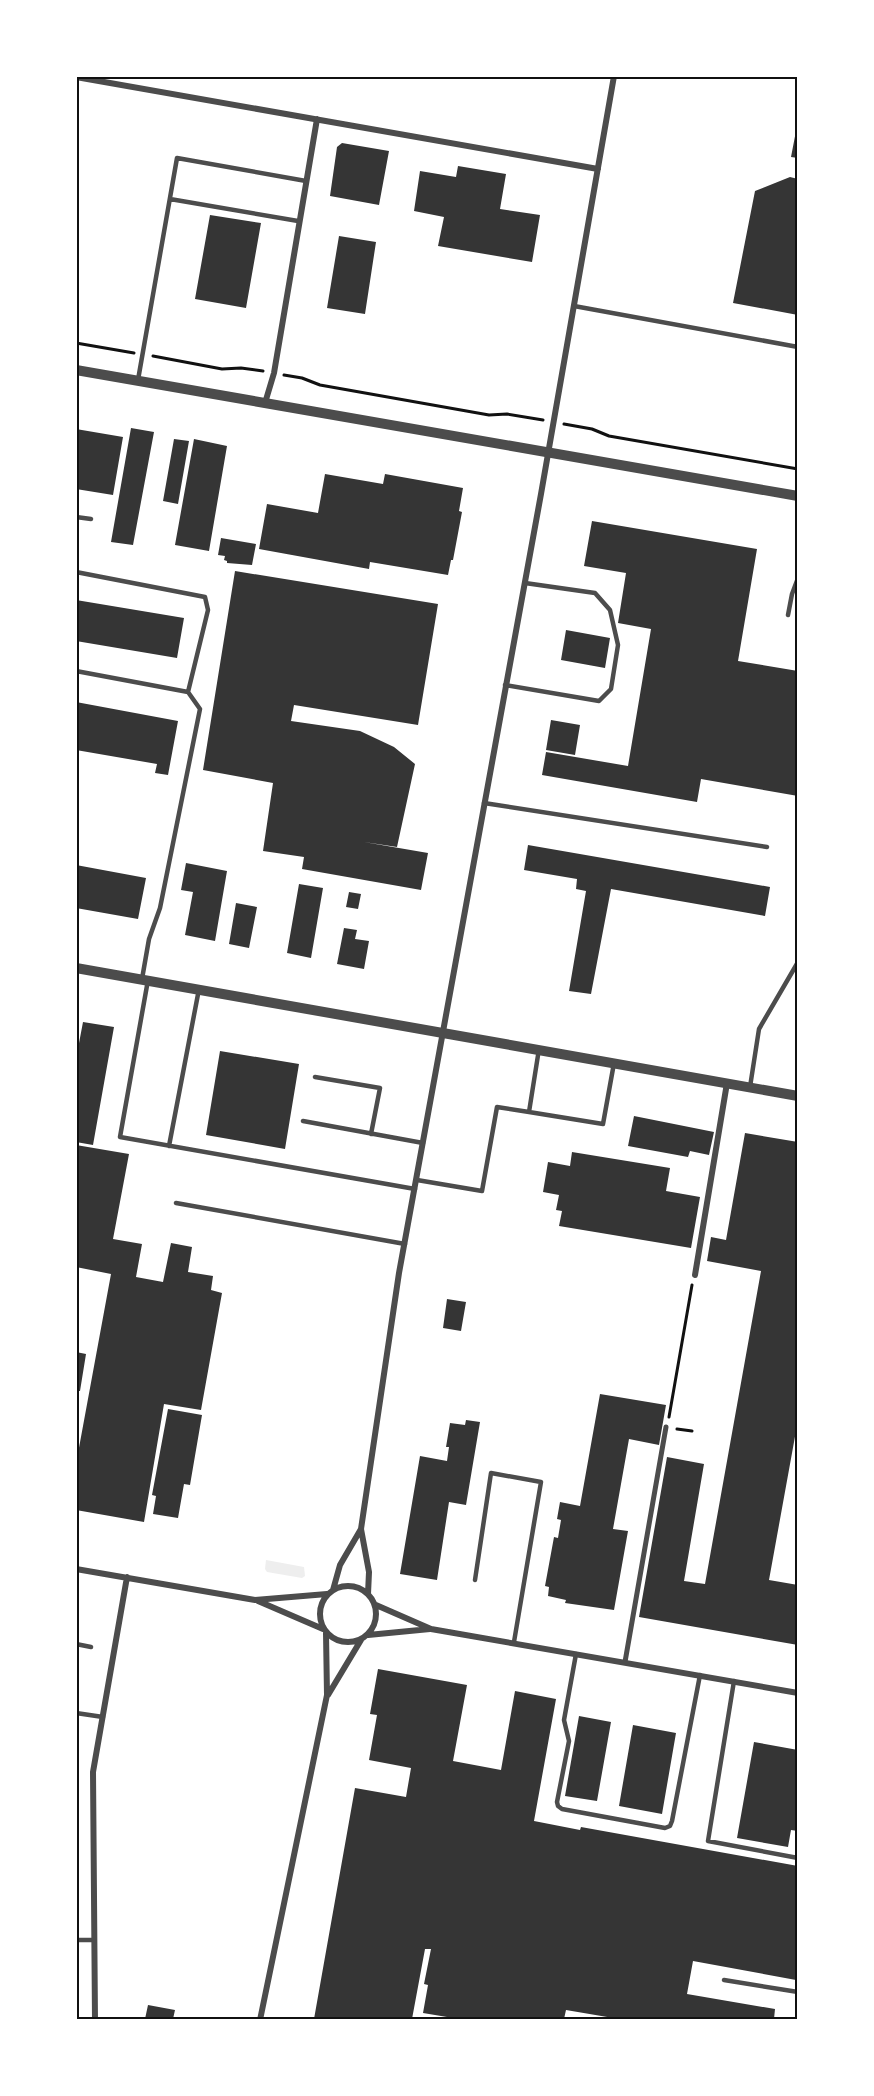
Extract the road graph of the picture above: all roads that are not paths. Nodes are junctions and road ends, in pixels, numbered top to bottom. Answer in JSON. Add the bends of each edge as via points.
{"nodes":[{"id":1,"x":614,"y":76,"type":"edge"},
{"id":2,"x":76,"y":77,"type":"edge"},
{"id":3,"x":317,"y":119,"type":"junction"},
{"id":4,"x":598,"y":169,"type":"junction"},
{"id":5,"x":306,"y":181,"type":"junction"},
{"id":6,"x":170,"y":199,"type":"junction"},
{"id":7,"x":298,"y":221,"type":"junction"},
{"id":8,"x":574,"y":306,"type":"junction"},
{"id":9,"x":798,"y":347,"type":"edge"},
{"id":10,"x":76,"y":370,"type":"edge"},
{"id":11,"x":138,"y":380,"type":"junction"},
{"id":12,"x":264,"y":404,"type":"junction"},
{"id":13,"x":548,"y":453,"type":"junction"},
{"id":14,"x":798,"y":496,"type":"edge"},
{"id":15,"x":76,"y":517,"type":"edge"},
{"id":16,"x":91,"y":519,"type":"dead end"},
{"id":17,"x":798,"y":546,"type":"edge"},
{"id":18,"x":798,"y":561,"type":"edge"},
{"id":19,"x":76,"y":573,"type":"edge"},
{"id":20,"x":798,"y":578,"type":"edge"},
{"id":21,"x":525,"y":583,"type":"junction"},
{"id":22,"x":788,"y":615,"type":"dead end"},
{"id":23,"x":76,"y":671,"type":"edge"},
{"id":24,"x":505,"y":686,"type":"junction"},
{"id":25,"x":188,"y":692,"type":"junction"},
{"id":26,"x":484,"y":803,"type":"junction"},
{"id":27,"x":767,"y":847,"type":"dead end"},
{"id":28,"x":798,"y":962,"type":"edge"},
{"id":29,"x":76,"y":968,"type":"edge"},
{"id":30,"x":145,"y":980,"type":"junction"},
{"id":31,"x":199,"y":989,"type":"junction"},
{"id":32,"x":443,"y":1032,"type":"junction"},
{"id":33,"x":539,"y":1049,"type":"junction"},
{"id":34,"x":614,"y":1063,"type":"junction"},
{"id":35,"x":315,"y":1077,"type":"dead end"},
{"id":36,"x":727,"y":1083,"type":"junction"},
{"id":37,"x":750,"y":1087,"type":"junction"},
{"id":38,"x":798,"y":1096,"type":"edge"},
{"id":39,"x":529,"y":1112,"type":"junction"},
{"id":40,"x":303,"y":1121,"type":"dead end"},
{"id":41,"x":371,"y":1134,"type":"junction"},
{"id":42,"x":423,"y":1143,"type":"junction"},
{"id":43,"x":169,"y":1146,"type":"junction"},
{"id":44,"x":417,"y":1180,"type":"junction"},
{"id":45,"x":415,"y":1189,"type":"junction"},
{"id":46,"x":176,"y":1203,"type":"dead end"},
{"id":47,"x":405,"y":1244,"type":"junction"},
{"id":48,"x":695,"y":1275,"type":"road end"},
{"id":49,"x":666,"y":1427,"type":"road end"},
{"id":50,"x":361,"y":1529,"type":"junction"},
{"id":51,"x":76,"y":1569,"type":"edge"},
{"id":52,"x":127,"y":1577,"type":"junction"},
{"id":53,"x":475,"y":1580,"type":"dead end"},
{"id":54,"x":330,"y":1592,"type":"junction"},
{"id":55,"x":368,"y":1594,"type":"junction"},
{"id":56,"x":255,"y":1600,"type":"junction"},
{"id":57,"x":376,"y":1605,"type":"junction"},
{"id":58,"x":431,"y":1629,"type":"junction"},
{"id":59,"x":325,"y":1631,"type":"junction"},
{"id":60,"x":368,"y":1635,"type":"junction"},
{"id":61,"x":361,"y":1640,"type":"junction"},
{"id":62,"x":513,"y":1642,"type":"junction"},
{"id":63,"x":76,"y":1644,"type":"edge"},
{"id":64,"x":91,"y":1647,"type":"dead end"},
{"id":65,"x":576,"y":1654,"type":"junction"},
{"id":66,"x":625,"y":1662,"type":"junction"},
{"id":67,"x":700,"y":1675,"type":"junction"},
{"id":68,"x":734,"y":1681,"type":"junction"},
{"id":69,"x":798,"y":1693,"type":"edge"},
{"id":70,"x":327,"y":1695,"type":"junction"},
{"id":71,"x":76,"y":1713,"type":"edge"},
{"id":72,"x":103,"y":1717,"type":"junction"},
{"id":73,"x":798,"y":1858,"type":"edge"},
{"id":74,"x":76,"y":1940,"type":"edge"},
{"id":75,"x":94,"y":1940,"type":"junction"},
{"id":76,"x":724,"y":1980,"type":"dead end"},
{"id":77,"x":798,"y":1992,"type":"edge"},
{"id":78,"x":95,"y":2019,"type":"edge"},
{"id":79,"x":260,"y":2019,"type":"edge"}],
"edges":[{"from":1,"to":4,"type":"street"},
{"from":2,"to":3,"type":"street"},
{"from":3,"to":4,"type":"street"},
{"from":3,"to":5,"type":"street"},
{"from":4,"to":8,"type":"street"},
{"from":5,"to":6,"type":"lane","via":[[177,158]]},
{"from":5,"to":7,"type":"street"},
{"from":6,"to":7,"type":"lane"},
{"from":6,"to":11,"type":"lane"},
{"from":7,"to":12,"type":"street","via":[[274,373]]},
{"from":8,"to":9,"type":"lane"},
{"from":8,"to":13,"type":"street"},
{"from":10,"to":11,"type":"street"},
{"from":11,"to":12,"type":"street"},
{"from":12,"to":13,"type":"street"},
{"from":13,"to":14,"type":"street"},
{"from":13,"to":21,"type":"street"},
{"from":15,"to":16,"type":"lane"},
{"from":17,"to":18,"type":"lane"},
{"from":19,"to":25,"type":"lane","via":[[205,597],[208,610]]},
{"from":20,"to":22,"type":"lane"},
{"from":21,"to":24,"type":"street"},
{"from":21,"to":24,"type":"lane","via":[[595,593],[610,610],[618,645],[611,689],[599,701]]},
{"from":23,"to":25,"type":"lane"},
{"from":24,"to":26,"type":"street"},
{"from":25,"to":30,"type":"lane","via":[[200,710],[160,909],[149,939]]},
{"from":26,"to":27,"type":"lane"},
{"from":26,"to":32,"type":"street"},
{"from":28,"to":37,"type":"lane","via":[[759,1029]]},
{"from":29,"to":30,"type":"street"},
{"from":30,"to":31,"type":"street"},
{"from":30,"to":43,"type":"lane","via":[[120,1137]]},
{"from":31,"to":32,"type":"street"},
{"from":31,"to":43,"type":"lane"},
{"from":32,"to":33,"type":"street"},
{"from":32,"to":42,"type":"street"},
{"from":33,"to":34,"type":"street"},
{"from":33,"to":39,"type":"lane"},
{"from":34,"to":36,"type":"street"},
{"from":34,"to":39,"type":"lane","via":[[603,1124]]},
{"from":35,"to":41,"type":"lane","via":[[380,1088]]},
{"from":36,"to":37,"type":"street"},
{"from":36,"to":48,"type":"street"},
{"from":37,"to":38,"type":"street"},
{"from":39,"to":44,"type":"lane","via":[[497,1107],[482,1191]]},
{"from":40,"to":41,"type":"lane"},
{"from":41,"to":42,"type":"lane"},
{"from":42,"to":44,"type":"street"},
{"from":43,"to":45,"type":"lane"},
{"from":44,"to":45,"type":"street"},
{"from":45,"to":47,"type":"street"},
{"from":46,"to":47,"type":"lane"},
{"from":47,"to":50,"type":"street"},
{"from":49,"to":66,"type":"street"},
{"from":50,"to":54,"type":"street"},
{"from":50,"to":55,"type":"street","via":[[369,1572]]},
{"from":51,"to":52,"type":"street"},
{"from":52,"to":56,"type":"street"},
{"from":52,"to":72,"type":"street"},
{"from":53,"to":62,"type":"lane","via":[[491,1473],[541,1482]]},
{"from":54,"to":55,"type":"street","via":[[351,1586]]},
{"from":54,"to":56,"type":"street"},
{"from":54,"to":59,"type":"street","via":[[321,1605]]},
{"from":55,"to":57,"type":"street"},
{"from":56,"to":59,"type":"street"},
{"from":57,"to":58,"type":"street"},
{"from":57,"to":60,"type":"street","via":[[377,1619]]},
{"from":58,"to":60,"type":"street"},
{"from":58,"to":62,"type":"street"},
{"from":59,"to":61,"type":"street","via":[[343,1642]]},
{"from":59,"to":70,"type":"street"},
{"from":60,"to":61,"type":"street"},
{"from":61,"to":70,"type":"street"},
{"from":62,"to":65,"type":"street"},
{"from":63,"to":64,"type":"lane"},
{"from":65,"to":66,"type":"street"},
{"from":65,"to":67,"type":"lane","via":[[564,1720],[569,1741],[558,1806],[654,1826],[670,1826],[672,1821]]},
{"from":66,"to":67,"type":"street"},
{"from":67,"to":68,"type":"street"},
{"from":68,"to":69,"type":"street"},
{"from":68,"to":73,"type":"lane","via":[[708,1841]]},
{"from":70,"to":79,"type":"street"},
{"from":71,"to":72,"type":"lane"},
{"from":72,"to":75,"type":"street","via":[[93,1772]]},
{"from":74,"to":75,"type":"lane"},
{"from":75,"to":78,"type":"street"},
{"from":76,"to":77,"type":"lane"}]}
